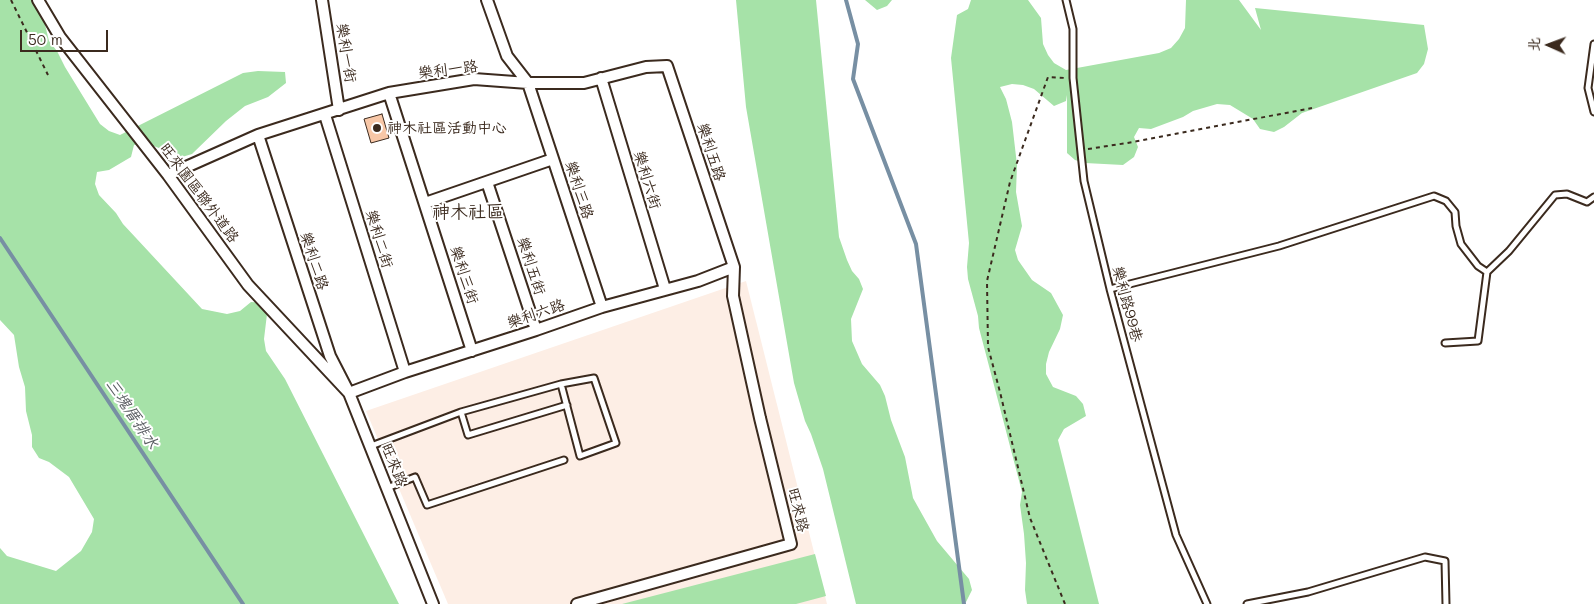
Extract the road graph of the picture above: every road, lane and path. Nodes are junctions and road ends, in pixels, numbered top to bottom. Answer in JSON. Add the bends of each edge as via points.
{"nodes":[{"id":1,"x":11,"y":0,"type":"edge"},
{"id":2,"x":38,"y":0,"type":"edge"},
{"id":3,"x":322,"y":0,"type":"edge"},
{"id":4,"x":487,"y":0,"type":"edge"},
{"id":5,"x":1066,"y":0,"type":"edge"},
{"id":6,"x":1594,"y":44,"type":"edge"},
{"id":7,"x":646,"y":67,"type":"joint"},
{"id":8,"x":48,"y":75,"type":"dead end"},
{"id":9,"x":601,"y":78,"type":"junction"},
{"id":10,"x":1073,"y":78,"type":"junction"},
{"id":11,"x":528,"y":83,"type":"junction"},
{"id":12,"x":389,"y":93,"type":"junction"},
{"id":13,"x":1312,"y":108,"type":"dead end"},
{"id":14,"x":340,"y":110,"type":"junction"},
{"id":15,"x":1594,"y":112,"type":"edge"},
{"id":16,"x":325,"y":115,"type":"junction"},
{"id":17,"x":258,"y":135,"type":"junction"},
{"id":18,"x":1081,"y":150,"type":"junction"},
{"id":19,"x":554,"y":158,"type":"junction"},
{"id":20,"x":168,"y":175,"type":"junction"},
{"id":21,"x":487,"y":182,"type":"junction"},
{"id":22,"x":1594,"y":197,"type":"edge"},
{"id":23,"x":425,"y":203,"type":"junction"},
{"id":24,"x":734,"y":267,"type":"junction"},
{"id":25,"x":1487,"y":272,"type":"junction"},
{"id":26,"x":665,"y":289,"type":"junction"},
{"id":27,"x":1110,"y":289,"type":"junction"},
{"id":28,"x":602,"y":307,"type":"junction"},
{"id":29,"x":536,"y":330,"type":"junction"},
{"id":30,"x":1445,"y":343,"type":"dead end"},
{"id":31,"x":472,"y":351,"type":"junction"},
{"id":32,"x":405,"y":372,"type":"junction"},
{"id":33,"x":561,"y":384,"type":"junction"},
{"id":34,"x":350,"y":393,"type":"junction"},
{"id":35,"x":567,"y":405,"type":"junction"},
{"id":36,"x":461,"y":412,"type":"junction"},
{"id":37,"x":371,"y":446,"type":"junction"},
{"id":38,"x":564,"y":460,"type":"dead end"},
{"id":39,"x":387,"y":488,"type":"junction"},
{"id":40,"x":433,"y":604,"type":"edge"},
{"id":41,"x":577,"y":604,"type":"edge"},
{"id":42,"x":1065,"y":604,"type":"edge"},
{"id":43,"x":1207,"y":604,"type":"edge"},
{"id":44,"x":1247,"y":604,"type":"edge"},
{"id":45,"x":1446,"y":604,"type":"edge"}],
"edges":[{"from":1,"to":8,"type":"path"},
{"from":2,"to":20,"type":"street","name":"旺來園區聯外道路","via":[[60,36]]},
{"from":3,"to":14,"type":"street","name":"樂利一街"},
{"from":4,"to":11,"type":"street","name":"樂利三路","via":[[507,56]]},
{"from":5,"to":10,"type":"lane","name":"樂利路99巷","via":[[1073,29]]},
{"from":6,"to":15,"type":"lane","via":[[1588,88]]},
{"from":7,"to":9,"type":"street","name":"樂利一路"},
{"from":7,"to":24,"type":"street","name":"樂利五路","via":[[667,66]]},
{"from":9,"to":11,"type":"street","name":"樂利一路","via":[[584,82]]},
{"from":9,"to":26,"type":"street","name":"樂利六街"},
{"from":10,"to":18,"type":"lane","name":"樂利路99巷"},
{"from":10,"to":42,"type":"path","via":[[1048,77],[1010,182],[987,281],[988,347],[1030,518]]},
{"from":11,"to":12,"type":"street","name":"樂利一路","via":[[474,79]]},
{"from":11,"to":19,"type":"street","name":"樂利三路"},
{"from":12,"to":14,"type":"street","name":"樂利一路"},
{"from":12,"to":23,"type":"street","name":"樂利三街"},
{"from":13,"to":18,"type":"path"},
{"from":14,"to":16,"type":"street","name":"樂利一路"},
{"from":16,"to":17,"type":"street","name":"樂利一路"},
{"from":16,"to":32,"type":"street","name":"樂利二街"},
{"from":17,"to":20,"type":"street","name":"樂利一路"},
{"from":17,"to":34,"type":"street","name":"樂利二路","via":[[330,356]]},
{"from":18,"to":27,"type":"lane","name":"樂利路99巷","via":[[1084,181]]},
{"from":19,"to":21,"type":"street"},
{"from":19,"to":28,"type":"street","name":"樂利三路"},
{"from":20,"to":34,"type":"street","name":"旺來園區聯外道路","via":[[248,285]]},
{"from":21,"to":23,"type":"street"},
{"from":21,"to":29,"type":"street","name":"樂利五街"},
{"from":22,"to":25,"type":"lane","via":[[1586,202],[1567,194],[1555,195],[1509,251]]},
{"from":23,"to":31,"type":"street","name":"樂利三街"},
{"from":24,"to":26,"type":"street","name":"樂利六路"},
{"from":24,"to":41,"type":"street","name":"旺來路","via":[[733,296],[791,544]]},
{"from":25,"to":27,"type":"lane","via":[[1478,266],[1461,244],[1455,212],[1446,201],[1434,196],[1279,246]]},
{"from":25,"to":30,"type":"lane","via":[[1478,341]]},
{"from":26,"to":28,"type":"street","name":"樂利六路"},
{"from":27,"to":43,"type":"lane","name":"樂利路99巷","via":[[1176,535]]},
{"from":28,"to":29,"type":"street","name":"樂利六路"},
{"from":29,"to":31,"type":"street","name":"樂利六路"},
{"from":31,"to":32,"type":"street","name":"樂利六路"},
{"from":32,"to":34,"type":"street","name":"樂利六路"},
{"from":33,"to":35,"type":"lane"},
{"from":33,"to":35,"type":"lane","via":[[594,378],[616,442],[580,456]]},
{"from":33,"to":36,"type":"lane"},
{"from":34,"to":37,"type":"street","name":"旺來路"},
{"from":35,"to":36,"type":"lane","via":[[468,435]]},
{"from":36,"to":37,"type":"lane"},
{"from":37,"to":39,"type":"street","name":"旺來路"},
{"from":38,"to":39,"type":"lane","via":[[427,505],[415,477]]},
{"from":39,"to":40,"type":"street","name":"旺來路"},
{"from":44,"to":45,"type":"lane","via":[[1308,592],[1425,558],[1445,561]]}]}
